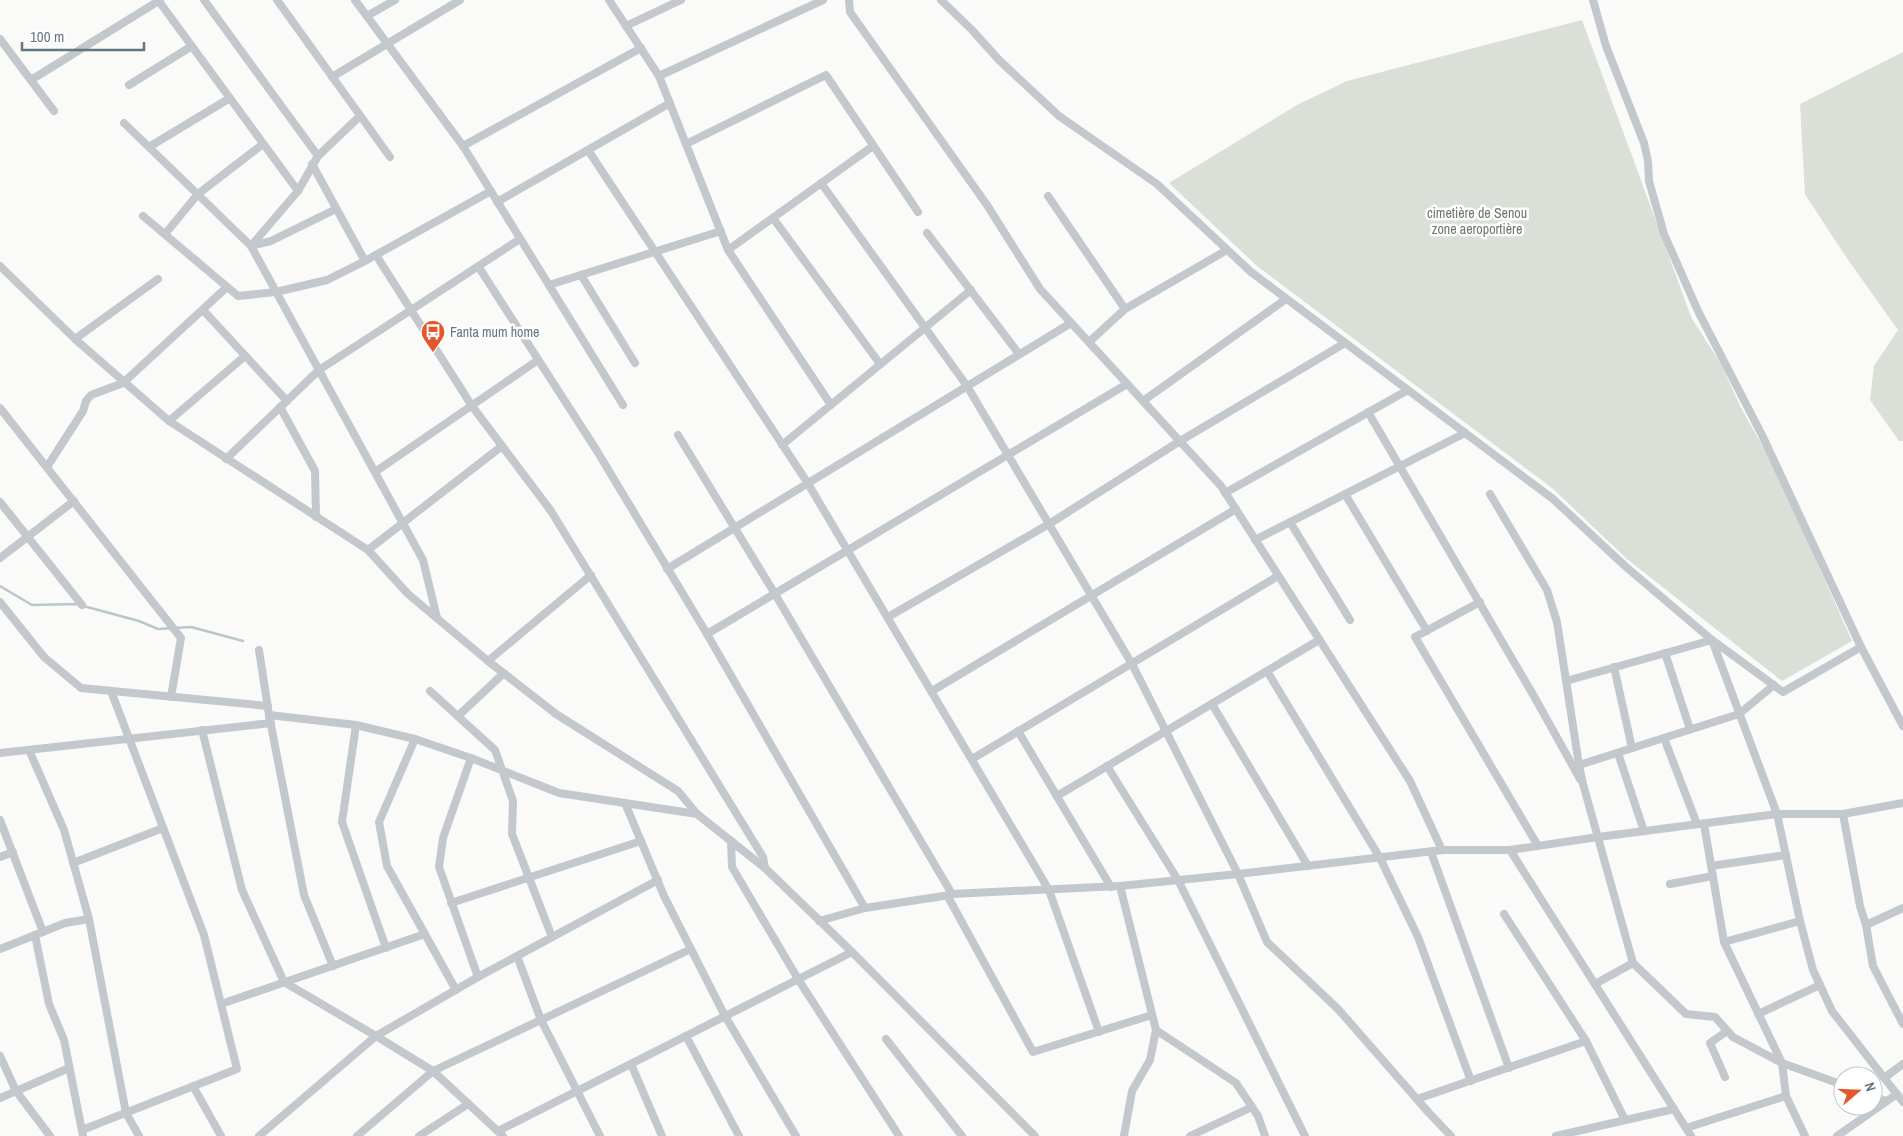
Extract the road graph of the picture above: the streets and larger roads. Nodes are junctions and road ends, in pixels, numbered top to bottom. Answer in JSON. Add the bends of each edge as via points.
{"nodes":[{"id":1,"x":159,"y":0,"type":"edge"},
{"id":2,"x":204,"y":0,"type":"edge"},
{"id":3,"x":277,"y":0,"type":"edge"},
{"id":4,"x":355,"y":0,"type":"edge"},
{"id":5,"x":395,"y":0,"type":"edge"},
{"id":6,"x":460,"y":0,"type":"edge"},
{"id":7,"x":609,"y":0,"type":"edge"},
{"id":8,"x":681,"y":0,"type":"edge"},
{"id":9,"x":823,"y":0,"type":"edge"},
{"id":10,"x":848,"y":0,"type":"edge"},
{"id":11,"x":942,"y":0,"type":"edge"},
{"id":12,"x":1593,"y":0,"type":"edge"},
{"id":13,"x":367,"y":16,"type":"junction"},
{"id":14,"x":626,"y":26,"type":"junction"},
{"id":15,"x":0,"y":39,"type":"edge"},
{"id":16,"x":387,"y":44,"type":"junction"},
{"id":17,"x":192,"y":46,"type":"junction"},
{"id":18,"x":640,"y":48,"type":"junction"},
{"id":19,"x":659,"y":76,"type":"junction"},
{"id":20,"x":332,"y":77,"type":"junction"},
{"id":21,"x":31,"y":80,"type":"junction"},
{"id":22,"x":129,"y":85,"type":"dead end"},
{"id":23,"x":230,"y":98,"type":"junction"},
{"id":24,"x":670,"y":103,"type":"junction"},
{"id":25,"x":54,"y":111,"type":"dead end"},
{"id":26,"x":360,"y":116,"type":"junction"},
{"id":27,"x":124,"y":123,"type":"dead end"},
{"id":28,"x":263,"y":144,"type":"junction"},
{"id":29,"x":686,"y":144,"type":"junction"},
{"id":30,"x":463,"y":146,"type":"junction"},
{"id":31,"x":873,"y":146,"type":"junction"},
{"id":32,"x":149,"y":147,"type":"junction"},
{"id":33,"x":588,"y":150,"type":"junction"},
{"id":34,"x":318,"y":156,"type":"junction"},
{"id":35,"x":390,"y":157,"type":"dead end"},
{"id":36,"x":312,"y":164,"type":"junction"},
{"id":37,"x":821,"y":183,"type":"junction"},
{"id":38,"x":298,"y":191,"type":"junction"},
{"id":39,"x":491,"y":191,"type":"junction"},
{"id":40,"x":198,"y":194,"type":"junction"},
{"id":41,"x":1048,"y":196,"type":"dead end"},
{"id":42,"x":497,"y":202,"type":"junction"},
{"id":43,"x":336,"y":209,"type":"junction"},
{"id":44,"x":918,"y":212,"type":"dead end"},
{"id":45,"x":143,"y":216,"type":"dead end"},
{"id":46,"x":773,"y":218,"type":"junction"},
{"id":47,"x":721,"y":231,"type":"junction"},
{"id":48,"x":928,"y":233,"type":"dead end"},
{"id":49,"x":165,"y":234,"type":"junction"},
{"id":50,"x":520,"y":239,"type":"junction"},
{"id":51,"x":251,"y":246,"type":"junction"},
{"id":52,"x":728,"y":250,"type":"junction"},
{"id":53,"x":1227,"y":250,"type":"junction"},
{"id":54,"x":655,"y":252,"type":"junction"},
{"id":55,"x":376,"y":255,"type":"junction"},
{"id":56,"x":365,"y":261,"type":"junction"},
{"id":57,"x":0,"y":266,"type":"edge"},
{"id":58,"x":478,"y":266,"type":"junction"},
{"id":59,"x":581,"y":275,"type":"junction"},
{"id":60,"x":158,"y":279,"type":"dead end"},
{"id":61,"x":549,"y":285,"type":"junction"},
{"id":62,"x":227,"y":287,"type":"junction"},
{"id":63,"x":971,"y":290,"type":"junction"},
{"id":64,"x":276,"y":292,"type":"junction"},
{"id":65,"x":1286,"y":299,"type":"junction"},
{"id":66,"x":1125,"y":309,"type":"junction"},
{"id":67,"x":203,"y":310,"type":"junction"},
{"id":68,"x":411,"y":310,"type":"junction"},
{"id":69,"x":1070,"y":323,"type":"junction"},
{"id":70,"x":925,"y":328,"type":"junction"},
{"id":71,"x":74,"y":339,"type":"junction"},
{"id":72,"x":1089,"y":342,"type":"junction"},
{"id":73,"x":1345,"y":343,"type":"junction"},
{"id":74,"x":1019,"y":354,"type":"junction"},
{"id":75,"x":245,"y":356,"type":"junction"},
{"id":76,"x":538,"y":360,"type":"junction"},
{"id":77,"x":636,"y":363,"type":"dead end"},
{"id":78,"x":880,"y":364,"type":"junction"},
{"id":79,"x":319,"y":370,"type":"junction"},
{"id":80,"x":124,"y":383,"type":"junction"},
{"id":81,"x":1127,"y":384,"type":"junction"},
{"id":82,"x":967,"y":386,"type":"junction"},
{"id":83,"x":1408,"y":390,"type":"junction"},
{"id":84,"x":287,"y":401,"type":"junction"},
{"id":85,"x":1143,"y":401,"type":"junction"},
{"id":86,"x":623,"y":405,"type":"dead end"},
{"id":87,"x":830,"y":405,"type":"junction"},
{"id":88,"x":472,"y":406,"type":"junction"},
{"id":89,"x":280,"y":407,"type":"junction"},
{"id":90,"x":0,"y":408,"type":"edge"},
{"id":91,"x":1368,"y":412,"type":"junction"},
{"id":92,"x":168,"y":422,"type":"junction"},
{"id":93,"x":1464,"y":433,"type":"junction"},
{"id":94,"x":678,"y":434,"type":"dead end"},
{"id":95,"x":1180,"y":441,"type":"junction"},
{"id":96,"x":782,"y":445,"type":"junction"},
{"id":97,"x":502,"y":446,"type":"junction"},
{"id":98,"x":1008,"y":455,"type":"junction"},
{"id":99,"x":226,"y":459,"type":"junction"},
{"id":100,"x":1400,"y":466,"type":"junction"},
{"id":101,"x":47,"y":467,"type":"junction"},
{"id":102,"x":375,"y":472,"type":"junction"},
{"id":103,"x":807,"y":482,"type":"junction"},
{"id":104,"x":1225,"y":492,"type":"junction"},
{"id":105,"x":1345,"y":494,"type":"junction"},
{"id":106,"x":1490,"y":494,"type":"dead end"},
{"id":107,"x":74,"y":501,"type":"junction"},
{"id":108,"x":0,"y":502,"type":"edge"},
{"id":109,"x":1236,"y":509,"type":"junction"},
{"id":110,"x":316,"y":517,"type":"junction"},
{"id":111,"x":1290,"y":522,"type":"junction"},
{"id":112,"x":403,"y":523,"type":"junction"},
{"id":113,"x":1049,"y":524,"type":"junction"},
{"id":114,"x":735,"y":527,"type":"junction"},
{"id":115,"x":28,"y":537,"type":"junction"},
{"id":116,"x":1255,"y":540,"type":"junction"},
{"id":117,"x":368,"y":550,"type":"junction"},
{"id":118,"x":848,"y":551,"type":"junction"},
{"id":119,"x":0,"y":558,"type":"edge"},
{"id":120,"x":666,"y":569,"type":"junction"},
{"id":121,"x":592,"y":575,"type":"junction"},
{"id":122,"x":1278,"y":576,"type":"junction"},
{"id":123,"x":775,"y":594,"type":"junction"},
{"id":124,"x":1092,"y":596,"type":"junction"},
{"id":125,"x":0,"y":602,"type":"edge"},
{"id":126,"x":1480,"y":602,"type":"junction"},
{"id":127,"x":82,"y":605,"type":"dead end"},
{"id":128,"x":888,"y":617,"type":"junction"},
{"id":129,"x":437,"y":618,"type":"junction"},
{"id":130,"x":1350,"y":620,"type":"dead end"},
{"id":131,"x":1427,"y":630,"type":"junction"},
{"id":132,"x":707,"y":634,"type":"junction"},
{"id":133,"x":1319,"y":640,"type":"junction"},
{"id":134,"x":1712,"y":640,"type":"junction"},
{"id":135,"x":1861,"y":647,"type":"junction"},
{"id":136,"x":259,"y":650,"type":"dead end"},
{"id":137,"x":1665,"y":653,"type":"junction"},
{"id":138,"x":488,"y":661,"type":"junction"},
{"id":139,"x":1132,"y":664,"type":"junction"},
{"id":140,"x":1614,"y":668,"type":"junction"},
{"id":141,"x":1267,"y":671,"type":"junction"},
{"id":142,"x":504,"y":674,"type":"junction"},
{"id":143,"x":1566,"y":681,"type":"junction"},
{"id":144,"x":1774,"y":685,"type":"junction"},
{"id":145,"x":111,"y":691,"type":"junction"},
{"id":146,"x":430,"y":691,"type":"dead end"},
{"id":147,"x":932,"y":691,"type":"junction"},
{"id":148,"x":171,"y":697,"type":"junction"},
{"id":149,"x":1212,"y":704,"type":"junction"},
{"id":150,"x":1739,"y":714,"type":"junction"},
{"id":151,"x":269,"y":715,"type":"junction"},
{"id":152,"x":458,"y":716,"type":"junction"},
{"id":153,"x":356,"y":725,"type":"junction"},
{"id":154,"x":1903,"y":726,"type":"edge"},
{"id":155,"x":202,"y":730,"type":"junction"},
{"id":156,"x":1690,"y":730,"type":"junction"},
{"id":157,"x":1018,"y":731,"type":"junction"},
{"id":158,"x":1166,"y":731,"type":"junction"},
{"id":159,"x":129,"y":738,"type":"junction"},
{"id":160,"x":1664,"y":738,"type":"junction"},
{"id":161,"x":415,"y":739,"type":"junction"},
{"id":162,"x":1632,"y":748,"type":"junction"},
{"id":163,"x":29,"y":750,"type":"junction"},
{"id":164,"x":0,"y":753,"type":"edge"},
{"id":165,"x":1618,"y":753,"type":"junction"},
{"id":166,"x":471,"y":758,"type":"junction"},
{"id":167,"x":972,"y":759,"type":"junction"},
{"id":168,"x":1580,"y":765,"type":"junction"},
{"id":169,"x":1107,"y":766,"type":"junction"},
{"id":170,"x":502,"y":770,"type":"junction"},
{"id":171,"x":1583,"y":784,"type":"junction"},
{"id":172,"x":1057,"y":796,"type":"junction"},
{"id":173,"x":625,"y":803,"type":"junction"},
{"id":174,"x":1903,"y":803,"type":"edge"},
{"id":175,"x":697,"y":814,"type":"junction"},
{"id":176,"x":1777,"y":814,"type":"junction"},
{"id":177,"x":1843,"y":814,"type":"junction"},
{"id":178,"x":0,"y":820,"type":"edge"},
{"id":179,"x":1700,"y":824,"type":"junction"},
{"id":180,"x":163,"y":828,"type":"junction"},
{"id":181,"x":1644,"y":831,"type":"junction"},
{"id":182,"x":1598,"y":837,"type":"junction"},
{"id":183,"x":642,"y":841,"type":"junction"},
{"id":184,"x":731,"y":841,"type":"junction"},
{"id":185,"x":1538,"y":846,"type":"junction"},
{"id":186,"x":1442,"y":850,"type":"junction"},
{"id":187,"x":1510,"y":850,"type":"junction"},
{"id":188,"x":13,"y":852,"type":"junction"},
{"id":189,"x":1431,"y":852,"type":"junction"},
{"id":190,"x":1786,"y":855,"type":"junction"},
{"id":191,"x":0,"y":857,"type":"edge"},
{"id":192,"x":1380,"y":858,"type":"junction"},
{"id":193,"x":73,"y":863,"type":"junction"},
{"id":194,"x":1308,"y":866,"type":"junction"},
{"id":195,"x":1711,"y":866,"type":"junction"},
{"id":196,"x":765,"y":868,"type":"junction"},
{"id":197,"x":1238,"y":874,"type":"junction"},
{"id":198,"x":1712,"y":876,"type":"junction"},
{"id":199,"x":529,"y":878,"type":"junction"},
{"id":200,"x":658,"y":880,"type":"junction"},
{"id":201,"x":1178,"y":880,"type":"junction"},
{"id":202,"x":1670,"y":884,"type":"dead end"},
{"id":203,"x":1111,"y":886,"type":"junction"},
{"id":204,"x":1120,"y":886,"type":"junction"},
{"id":205,"x":1049,"y":890,"type":"junction"},
{"id":206,"x":949,"y":895,"type":"junction"},
{"id":207,"x":451,"y":904,"type":"junction"},
{"id":208,"x":865,"y":908,"type":"junction"},
{"id":209,"x":1903,"y":908,"type":"edge"},
{"id":210,"x":1504,"y":914,"type":"dead end"},
{"id":211,"x":89,"y":919,"type":"junction"},
{"id":212,"x":819,"y":921,"type":"junction"},
{"id":213,"x":1800,"y":921,"type":"junction"},
{"id":214,"x":1866,"y":925,"type":"junction"},
{"id":215,"x":43,"y":932,"type":"junction"},
{"id":216,"x":425,"y":934,"type":"junction"},
{"id":217,"x":35,"y":936,"type":"junction"},
{"id":218,"x":552,"y":937,"type":"junction"},
{"id":219,"x":1724,"y":942,"type":"junction"},
{"id":220,"x":0,"y":948,"type":"edge"},
{"id":221,"x":386,"y":948,"type":"junction"},
{"id":222,"x":691,"y":949,"type":"junction"},
{"id":223,"x":852,"y":952,"type":"junction"},
{"id":224,"x":517,"y":956,"type":"junction"},
{"id":225,"x":1633,"y":963,"type":"junction"},
{"id":226,"x":333,"y":966,"type":"junction"},
{"id":227,"x":478,"y":977,"type":"junction"},
{"id":228,"x":798,"y":979,"type":"junction"},
{"id":229,"x":284,"y":982,"type":"junction"},
{"id":230,"x":1595,"y":984,"type":"junction"},
{"id":231,"x":1820,"y":985,"type":"junction"},
{"id":232,"x":456,"y":990,"type":"junction"},
{"id":233,"x":221,"y":1004,"type":"junction"},
{"id":234,"x":1758,"y":1014,"type":"junction"},
{"id":235,"x":1152,"y":1015,"type":"junction"},
{"id":236,"x":725,"y":1016,"type":"junction"},
{"id":237,"x":541,"y":1020,"type":"junction"},
{"id":238,"x":1903,"y":1024,"type":"edge"},
{"id":239,"x":1156,"y":1030,"type":"junction"},
{"id":240,"x":1727,"y":1031,"type":"junction"},
{"id":241,"x":1099,"y":1032,"type":"junction"},
{"id":242,"x":376,"y":1036,"type":"junction"},
{"id":243,"x":686,"y":1036,"type":"junction"},
{"id":244,"x":886,"y":1039,"type":"dead end"},
{"id":245,"x":1586,"y":1041,"type":"junction"},
{"id":246,"x":0,"y":1056,"type":"edge"},
{"id":247,"x":1782,"y":1063,"type":"junction"},
{"id":248,"x":631,"y":1064,"type":"junction"},
{"id":249,"x":1903,"y":1064,"type":"edge"},
{"id":250,"x":70,"y":1068,"type":"junction"},
{"id":251,"x":1509,"y":1068,"type":"junction"},
{"id":252,"x":433,"y":1072,"type":"junction"},
{"id":253,"x":1725,"y":1077,"type":"dead end"},
{"id":254,"x":1884,"y":1078,"type":"junction"},
{"id":255,"x":1471,"y":1081,"type":"junction"},
{"id":256,"x":1833,"y":1081,"type":"edge"},
{"id":257,"x":193,"y":1086,"type":"junction"},
{"id":258,"x":16,"y":1091,"type":"junction"},
{"id":259,"x":577,"y":1091,"type":"junction"},
{"id":260,"x":1896,"y":1094,"type":"junction"},
{"id":261,"x":1786,"y":1096,"type":"junction"},
{"id":262,"x":0,"y":1098,"type":"edge"},
{"id":263,"x":1417,"y":1100,"type":"junction"},
{"id":264,"x":1883,"y":1100,"type":"edge"},
{"id":265,"x":1886,"y":1101,"type":"junction"},
{"id":266,"x":1903,"y":1102,"type":"edge"},
{"id":267,"x":468,"y":1104,"type":"junction"},
{"id":268,"x":1252,"y":1107,"type":"junction"},
{"id":269,"x":1674,"y":1109,"type":"junction"},
{"id":270,"x":126,"y":1113,"type":"junction"},
{"id":271,"x":1625,"y":1120,"type":"junction"},
{"id":272,"x":1686,"y":1128,"type":"junction"},
{"id":273,"x":82,"y":1133,"type":"edge"},
{"id":274,"x":501,"y":1134,"type":"edge"},
{"id":275,"x":50,"y":1136,"type":"edge"},
{"id":276,"x":139,"y":1136,"type":"edge"},
{"id":277,"x":221,"y":1136,"type":"edge"},
{"id":278,"x":259,"y":1136,"type":"edge"},
{"id":279,"x":357,"y":1136,"type":"edge"},
{"id":280,"x":419,"y":1136,"type":"edge"},
{"id":281,"x":600,"y":1136,"type":"edge"},
{"id":282,"x":662,"y":1136,"type":"edge"},
{"id":283,"x":739,"y":1136,"type":"edge"},
{"id":284,"x":796,"y":1136,"type":"edge"},
{"id":285,"x":899,"y":1136,"type":"edge"},
{"id":286,"x":962,"y":1136,"type":"edge"},
{"id":287,"x":1035,"y":1136,"type":"edge"},
{"id":288,"x":1124,"y":1136,"type":"edge"},
{"id":289,"x":1190,"y":1136,"type":"edge"},
{"id":290,"x":1265,"y":1136,"type":"edge"},
{"id":291,"x":1305,"y":1136,"type":"edge"},
{"id":292,"x":1451,"y":1136,"type":"edge"},
{"id":293,"x":1556,"y":1136,"type":"edge"},
{"id":294,"x":1691,"y":1136,"type":"edge"},
{"id":295,"x":1805,"y":1136,"type":"edge"},
{"id":296,"x":1837,"y":1136,"type":"edge"}],
"edges":[{"from":1,"to":17,"type":"street"},
{"from":1,"to":21,"type":"street"},
{"from":2,"to":34,"type":"street"},
{"from":3,"to":20,"type":"street"},
{"from":4,"to":13,"type":"street"},
{"from":5,"to":13,"type":"street"},
{"from":6,"to":16,"type":"street"},
{"from":7,"to":14,"type":"street"},
{"from":8,"to":14,"type":"street"},
{"from":9,"to":19,"type":"street"},
{"from":10,"to":69,"type":"street","via":[[850,12],[987,205],[1040,289]]},
{"from":11,"to":53,"type":"street","via":[[1059,116],[1157,184]]},
{"from":12,"to":135,"type":"street","via":[[1606,46],[1644,143],[1649,182],[1664,234]]},
{"from":13,"to":16,"type":"street"},
{"from":14,"to":18,"type":"street"},
{"from":15,"to":21,"type":"street"},
{"from":16,"to":20,"type":"street"},
{"from":16,"to":30,"type":"street"},
{"from":17,"to":22,"type":"street"},
{"from":17,"to":23,"type":"street"},
{"from":18,"to":19,"type":"street"},
{"from":18,"to":30,"type":"street"},
{"from":19,"to":24,"type":"street"},
{"from":20,"to":26,"type":"street"},
{"from":21,"to":25,"type":"street"},
{"from":23,"to":28,"type":"street"},
{"from":23,"to":32,"type":"street"},
{"from":24,"to":29,"type":"street"},
{"from":24,"to":33,"type":"street"},
{"from":26,"to":34,"type":"street"},
{"from":26,"to":35,"type":"street"},
{"from":27,"to":32,"type":"street"},
{"from":28,"to":38,"type":"street"},
{"from":28,"to":40,"type":"street"},
{"from":29,"to":31,"type":"street","via":[[826,75]]},
{"from":29,"to":47,"type":"street"},
{"from":30,"to":39,"type":"street"},
{"from":31,"to":37,"type":"street"},
{"from":31,"to":44,"type":"street"},
{"from":32,"to":40,"type":"street"},
{"from":33,"to":42,"type":"street"},
{"from":33,"to":54,"type":"street"},
{"from":34,"to":36,"type":"street"},
{"from":36,"to":38,"type":"street"},
{"from":36,"to":43,"type":"street"},
{"from":37,"to":46,"type":"street"},
{"from":37,"to":70,"type":"street"},
{"from":38,"to":51,"type":"street"},
{"from":39,"to":42,"type":"street"},
{"from":39,"to":55,"type":"street"},
{"from":40,"to":49,"type":"street"},
{"from":40,"to":51,"type":"street"},
{"from":41,"to":66,"type":"street"},
{"from":42,"to":50,"type":"street"},
{"from":43,"to":51,"type":"street","via":[[271,241]]},
{"from":43,"to":56,"type":"street"},
{"from":45,"to":49,"type":"street"},
{"from":46,"to":52,"type":"street"},
{"from":46,"to":78,"type":"street"},
{"from":47,"to":52,"type":"street"},
{"from":47,"to":54,"type":"street"},
{"from":48,"to":63,"type":"street"},
{"from":49,"to":62,"type":"street"},
{"from":50,"to":58,"type":"street"},
{"from":50,"to":61,"type":"street"},
{"from":51,"to":64,"type":"street"},
{"from":52,"to":87,"type":"street"},
{"from":53,"to":65,"type":"street"},
{"from":53,"to":66,"type":"street"},
{"from":54,"to":59,"type":"street"},
{"from":54,"to":96,"type":"street"},
{"from":55,"to":56,"type":"street"},
{"from":55,"to":68,"type":"street"},
{"from":56,"to":64,"type":"street","via":[[327,280]]},
{"from":57,"to":71,"type":"street"},
{"from":58,"to":68,"type":"street"},
{"from":58,"to":76,"type":"street"},
{"from":59,"to":61,"type":"street"},
{"from":59,"to":77,"type":"street"},
{"from":60,"to":71,"type":"street"},
{"from":61,"to":86,"type":"street"},
{"from":62,"to":64,"type":"street","via":[[238,296]]},
{"from":62,"to":67,"type":"street"},
{"from":63,"to":70,"type":"street"},
{"from":63,"to":74,"type":"street"},
{"from":64,"to":79,"type":"street"},
{"from":65,"to":73,"type":"street"},
{"from":65,"to":85,"type":"street"},
{"from":66,"to":72,"type":"street"},
{"from":67,"to":75,"type":"street"},
{"from":67,"to":80,"type":"street"},
{"from":68,"to":79,"type":"street"},
{"from":68,"to":88,"type":"street"},
{"from":69,"to":72,"type":"street"},
{"from":69,"to":74,"type":"street"},
{"from":70,"to":78,"type":"street"},
{"from":70,"to":82,"type":"street"},
{"from":71,"to":80,"type":"street"},
{"from":72,"to":81,"type":"street"},
{"from":73,"to":83,"type":"street"},
{"from":73,"to":95,"type":"street"},
{"from":74,"to":82,"type":"street"},
{"from":75,"to":84,"type":"street"},
{"from":75,"to":92,"type":"street"},
{"from":76,"to":88,"type":"street"},
{"from":76,"to":120,"type":"street","via":[[597,451]]},
{"from":78,"to":87,"type":"street"},
{"from":79,"to":84,"type":"street"},
{"from":79,"to":102,"type":"street"},
{"from":80,"to":92,"type":"street"},
{"from":80,"to":101,"type":"street","via":[[91,395]]},
{"from":81,"to":85,"type":"street"},
{"from":81,"to":98,"type":"street"},
{"from":82,"to":98,"type":"street"},
{"from":82,"to":103,"type":"street"},
{"from":83,"to":91,"type":"street"},
{"from":83,"to":93,"type":"street"},
{"from":84,"to":89,"type":"street"},
{"from":85,"to":95,"type":"street"},
{"from":87,"to":96,"type":"street"},
{"from":88,"to":97,"type":"street"},
{"from":88,"to":102,"type":"street"},
{"from":89,"to":99,"type":"street"},
{"from":89,"to":110,"type":"street","via":[[315,471]]},
{"from":90,"to":101,"type":"street"},
{"from":91,"to":100,"type":"street"},
{"from":91,"to":104,"type":"street"},
{"from":92,"to":99,"type":"street"},
{"from":93,"to":100,"type":"street"},
{"from":93,"to":134,"type":"street","via":[[1553,499]]},
{"from":94,"to":114,"type":"street"},
{"from":95,"to":104,"type":"street"},
{"from":95,"to":113,"type":"street"},
{"from":96,"to":103,"type":"street"},
{"from":97,"to":112,"type":"street"},
{"from":97,"to":121,"type":"street","via":[[551,511]]},
{"from":98,"to":113,"type":"street"},
{"from":98,"to":118,"type":"street"},
{"from":99,"to":110,"type":"street"},
{"from":100,"to":105,"type":"street"},
{"from":100,"to":126,"type":"street"},
{"from":101,"to":107,"type":"street"},
{"from":102,"to":112,"type":"street"},
{"from":103,"to":114,"type":"street"},
{"from":103,"to":118,"type":"street"},
{"from":104,"to":109,"type":"street"},
{"from":105,"to":111,"type":"street"},
{"from":105,"to":131,"type":"street"},
{"from":106,"to":143,"type":"street","via":[[1547,590],[1557,622]]},
{"from":107,"to":115,"type":"street"},
{"from":107,"to":148,"type":"street","via":[[181,638]]},
{"from":108,"to":115,"type":"street"},
{"from":109,"to":116,"type":"street"},
{"from":109,"to":124,"type":"street"},
{"from":110,"to":117,"type":"street"},
{"from":111,"to":116,"type":"street"},
{"from":111,"to":130,"type":"street"},
{"from":112,"to":117,"type":"street"},
{"from":112,"to":129,"type":"street","via":[[423,560]]},
{"from":113,"to":124,"type":"street"},
{"from":113,"to":128,"type":"street"},
{"from":114,"to":120,"type":"street"},
{"from":114,"to":123,"type":"street"},
{"from":115,"to":119,"type":"street"},
{"from":115,"to":127,"type":"street"},
{"from":116,"to":122,"type":"street"},
{"from":117,"to":129,"type":"street","via":[[408,594]]},
{"from":118,"to":123,"type":"street"},
{"from":118,"to":128,"type":"street"},
{"from":120,"to":132,"type":"street"},
{"from":121,"to":138,"type":"street"},
{"from":121,"to":196,"type":"street","via":[[763,857]]},
{"from":122,"to":133,"type":"street"},
{"from":122,"to":139,"type":"street"},
{"from":123,"to":132,"type":"street"},
{"from":123,"to":206,"type":"street"},
{"from":124,"to":139,"type":"street"},
{"from":124,"to":147,"type":"street"},
{"from":125,"to":145,"type":"street","via":[[44,657],[81,688]]},
{"from":126,"to":131,"type":"street"},
{"from":126,"to":171,"type":"street"},
{"from":128,"to":147,"type":"street"},
{"from":129,"to":138,"type":"street"},
{"from":131,"to":185,"type":"street","via":[[1415,637]]},
{"from":132,"to":208,"type":"street"},
{"from":133,"to":141,"type":"street"},
{"from":133,"to":186,"type":"street","via":[[1410,781]]},
{"from":134,"to":137,"type":"street"},
{"from":134,"to":144,"type":"street"},
{"from":134,"to":150,"type":"street"},
{"from":135,"to":144,"type":"street","via":[[1782,692]]},
{"from":135,"to":154,"type":"street"},
{"from":136,"to":151,"type":"street"},
{"from":137,"to":140,"type":"street"},
{"from":137,"to":156,"type":"street"},
{"from":138,"to":142,"type":"street"},
{"from":139,"to":157,"type":"street"},
{"from":139,"to":158,"type":"street"},
{"from":140,"to":143,"type":"street"},
{"from":140,"to":162,"type":"street"},
{"from":141,"to":149,"type":"street"},
{"from":141,"to":192,"type":"street"},
{"from":142,"to":152,"type":"street"},
{"from":142,"to":175,"type":"street","via":[[556,714],[678,792]]},
{"from":143,"to":168,"type":"street"},
{"from":144,"to":150,"type":"street"},
{"from":145,"to":148,"type":"street"},
{"from":145,"to":159,"type":"street"},
{"from":146,"to":152,"type":"street"},
{"from":147,"to":167,"type":"street"},
{"from":148,"to":151,"type":"street"},
{"from":149,"to":158,"type":"street"},
{"from":149,"to":194,"type":"street"},
{"from":150,"to":156,"type":"street"},
{"from":150,"to":176,"type":"street"},
{"from":151,"to":153,"type":"street"},
{"from":151,"to":155,"type":"street"},
{"from":151,"to":226,"type":"street","via":[[304,895]]},
{"from":152,"to":170,"type":"street","via":[[494,750]]},
{"from":153,"to":161,"type":"street"},
{"from":153,"to":221,"type":"street","via":[[342,822]]},
{"from":155,"to":159,"type":"street"},
{"from":155,"to":229,"type":"street","via":[[242,890]]},
{"from":156,"to":160,"type":"street"},
{"from":157,"to":167,"type":"street"},
{"from":157,"to":172,"type":"street"},
{"from":158,"to":169,"type":"street"},
{"from":158,"to":197,"type":"street"},
{"from":159,"to":163,"type":"street"},
{"from":159,"to":180,"type":"street"},
{"from":160,"to":162,"type":"street"},
{"from":160,"to":179,"type":"street"},
{"from":161,"to":166,"type":"street"},
{"from":161,"to":216,"type":"street","via":[[379,822],[387,866]]},
{"from":162,"to":165,"type":"street"},
{"from":163,"to":164,"type":"street"},
{"from":163,"to":193,"type":"street","via":[[64,830]]},
{"from":165,"to":168,"type":"street"},
{"from":165,"to":181,"type":"street"},
{"from":166,"to":170,"type":"street"},
{"from":166,"to":207,"type":"street","via":[[443,838],[439,867]]},
{"from":167,"to":205,"type":"street"},
{"from":168,"to":171,"type":"street"},
{"from":169,"to":172,"type":"street"},
{"from":169,"to":201,"type":"street"},
{"from":170,"to":173,"type":"street","via":[[559,792]]},
{"from":170,"to":199,"type":"street","via":[[513,800],[512,834]]},
{"from":171,"to":182,"type":"street"},
{"from":172,"to":203,"type":"street"},
{"from":173,"to":175,"type":"street"},
{"from":173,"to":183,"type":"street"},
{"from":174,"to":177,"type":"street"},
{"from":175,"to":184,"type":"street"},
{"from":176,"to":177,"type":"street"},
{"from":176,"to":179,"type":"street"},
{"from":176,"to":190,"type":"street"},
{"from":177,"to":214,"type":"street"},
{"from":178,"to":188,"type":"street"},
{"from":179,"to":181,"type":"street"},
{"from":179,"to":195,"type":"street"},
{"from":180,"to":193,"type":"street"},
{"from":180,"to":233,"type":"street","via":[[204,935]]},
{"from":181,"to":182,"type":"street"},
{"from":182,"to":185,"type":"street"},
{"from":182,"to":225,"type":"street"},
{"from":183,"to":199,"type":"street"},
{"from":183,"to":200,"type":"street"},
{"from":184,"to":196,"type":"street"},
{"from":184,"to":228,"type":"street","via":[[732,867]]},
{"from":185,"to":187,"type":"street"},
{"from":186,"to":187,"type":"street"},
{"from":186,"to":189,"type":"street"},
{"from":187,"to":230,"type":"street"},
{"from":188,"to":191,"type":"street"},
{"from":188,"to":215,"type":"street"},
{"from":189,"to":192,"type":"street"},
{"from":189,"to":251,"type":"street"},
{"from":190,"to":195,"type":"street"},
{"from":190,"to":213,"type":"street"},
{"from":192,"to":194,"type":"street"},
{"from":192,"to":255,"type":"street","via":[[1418,937]]},
{"from":193,"to":211,"type":"street"},
{"from":194,"to":197,"type":"street"},
{"from":195,"to":198,"type":"street"},
{"from":196,"to":212,"type":"street"},
{"from":197,"to":201,"type":"street"},
{"from":197,"to":263,"type":"street","via":[[1267,942],[1338,1008]]},
{"from":198,"to":202,"type":"street"},
{"from":198,"to":219,"type":"street"},
{"from":199,"to":207,"type":"street"},
{"from":199,"to":218,"type":"street"},
{"from":200,"to":218,"type":"street"},
{"from":200,"to":222,"type":"street"},
{"from":201,"to":204,"type":"street"},
{"from":201,"to":291,"type":"street"},
{"from":203,"to":204,"type":"street"},
{"from":203,"to":205,"type":"street"},
{"from":204,"to":235,"type":"street"},
{"from":205,"to":206,"type":"street"},
{"from":205,"to":241,"type":"street"},
{"from":206,"to":208,"type":"street"},
{"from":206,"to":241,"type":"street","via":[[1034,1052]]},
{"from":207,"to":227,"type":"street"},
{"from":208,"to":212,"type":"street"},
{"from":209,"to":214,"type":"street"},
{"from":210,"to":245,"type":"street"},
{"from":211,"to":215,"type":"street"},
{"from":211,"to":270,"type":"street"},
{"from":212,"to":223,"type":"street"},
{"from":213,"to":219,"type":"street"},
{"from":213,"to":231,"type":"street"},
{"from":214,"to":238,"type":"street","via":[[1873,966]]},
{"from":215,"to":217,"type":"street"},
{"from":216,"to":221,"type":"street"},
{"from":216,"to":232,"type":"street"},
{"from":217,"to":220,"type":"street"},
{"from":217,"to":250,"type":"street","via":[[49,1004],[64,1040]]},
{"from":218,"to":224,"type":"street"},
{"from":219,"to":234,"type":"street"},
{"from":221,"to":226,"type":"street"},
{"from":222,"to":236,"type":"street"},
{"from":222,"to":237,"type":"street"},
{"from":223,"to":228,"type":"street"},
{"from":223,"to":287,"type":"street"},
{"from":224,"to":227,"type":"street"},
{"from":224,"to":237,"type":"street"},
{"from":225,"to":230,"type":"street"},
{"from":225,"to":240,"type":"street","via":[[1686,1014],[1715,1017]]},
{"from":226,"to":229,"type":"street"},
{"from":227,"to":232,"type":"street"},
{"from":228,"to":236,"type":"street"},
{"from":228,"to":285,"type":"street"},
{"from":229,"to":233,"type":"street"},
{"from":229,"to":242,"type":"street"},
{"from":230,"to":269,"type":"street"},
{"from":231,"to":234,"type":"street"},
{"from":231,"to":254,"type":"street","via":[[1832,1011]]},
{"from":232,"to":242,"type":"street"},
{"from":233,"to":257,"type":"street","via":[[237,1069]]},
{"from":234,"to":247,"type":"street"},
{"from":235,"to":239,"type":"street"},
{"from":235,"to":241,"type":"street"},
{"from":236,"to":243,"type":"street"},
{"from":236,"to":284,"type":"street"},
{"from":237,"to":252,"type":"street"},
{"from":237,"to":259,"type":"street"},
{"from":239,"to":268,"type":"street","via":[[1236,1083]]},
{"from":239,"to":288,"type":"street","via":[[1150,1060],[1132,1091]]},
{"from":240,"to":247,"type":"street"},
{"from":240,"to":253,"type":"street","via":[[1710,1043]]},
{"from":242,"to":252,"type":"street"},
{"from":242,"to":278,"type":"street"},
{"from":243,"to":248,"type":"street"},
{"from":243,"to":283,"type":"street"},
{"from":244,"to":286,"type":"street"},
{"from":245,"to":251,"type":"street"},
{"from":245,"to":271,"type":"street"},
{"from":246,"to":258,"type":"street"},
{"from":247,"to":256,"type":"street"},
{"from":247,"to":261,"type":"street"},
{"from":248,"to":259,"type":"street"},
{"from":248,"to":282,"type":"street"},
{"from":249,"to":254,"type":"street"},
{"from":250,"to":258,"type":"street"},
{"from":250,"to":273,"type":"street"},
{"from":251,"to":255,"type":"street"},
{"from":252,"to":267,"type":"street"},
{"from":252,"to":279,"type":"street"},
{"from":254,"to":260,"type":"street"},
{"from":255,"to":263,"type":"street"},
{"from":257,"to":270,"type":"street"},
{"from":257,"to":277,"type":"street"},
{"from":258,"to":262,"type":"street"},
{"from":258,"to":275,"type":"street"},
{"from":259,"to":274,"type":"street"},
{"from":259,"to":281,"type":"street"},
{"from":260,"to":265,"type":"street"},
{"from":260,"to":266,"type":"street"},
{"from":261,"to":272,"type":"street"},
{"from":261,"to":295,"type":"street"},
{"from":263,"to":292,"type":"street"},
{"from":264,"to":265,"type":"street"},
{"from":265,"to":296,"type":"street"},
{"from":267,"to":274,"type":"street"},
{"from":267,"to":280,"type":"street"},
{"from":268,"to":289,"type":"street"},
{"from":268,"to":290,"type":"street"},
{"from":269,"to":271,"type":"street"},
{"from":269,"to":272,"type":"street"},
{"from":270,"to":273,"type":"street"},
{"from":270,"to":276,"type":"street"},
{"from":271,"to":293,"type":"street"},
{"from":272,"to":294,"type":"street"}]}
